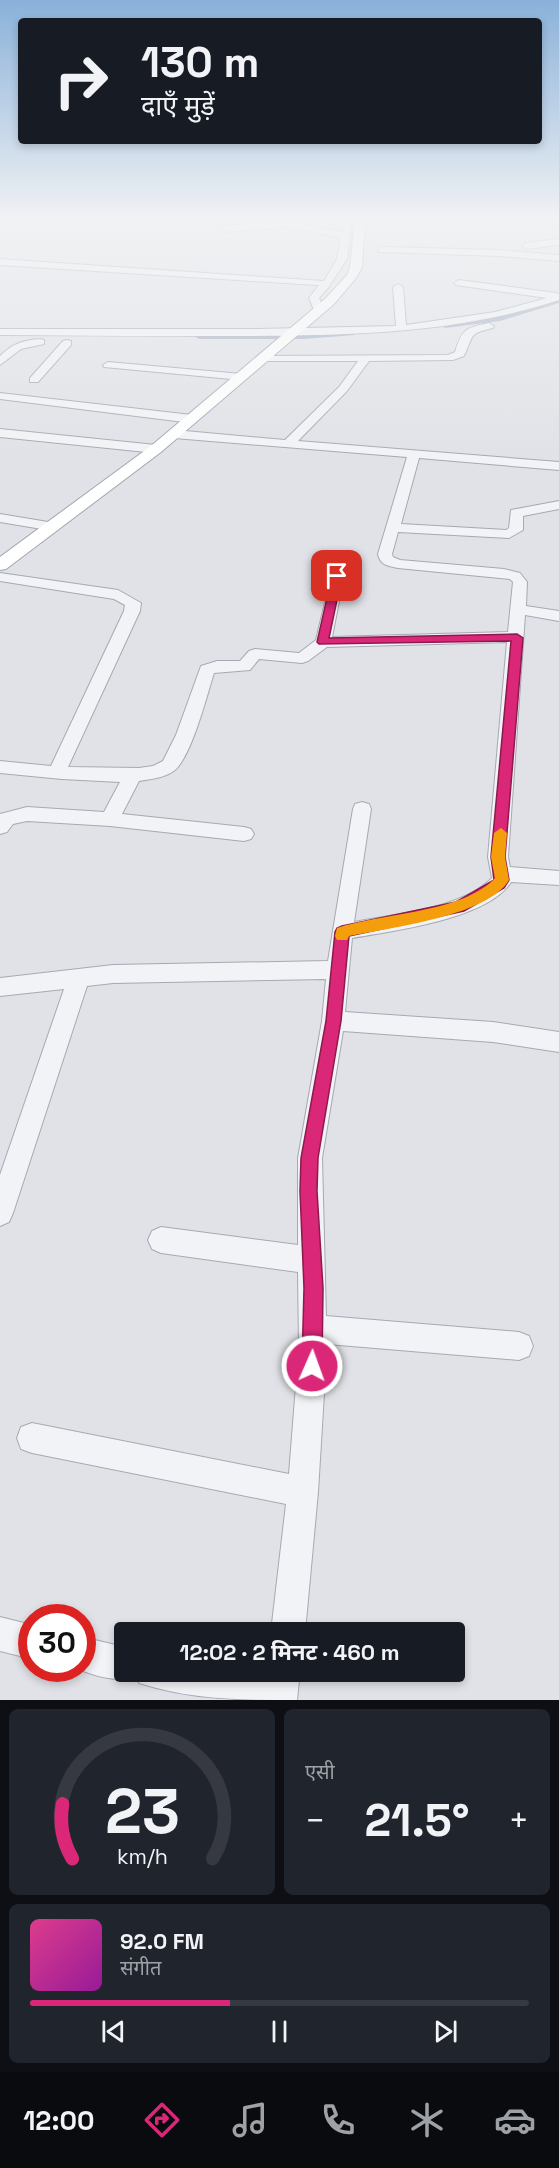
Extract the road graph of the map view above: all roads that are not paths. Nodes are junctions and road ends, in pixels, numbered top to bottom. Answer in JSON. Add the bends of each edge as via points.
{"nodes":[{"id":1,"x":314,"y":298,"type":"edge"},
{"id":2,"x":332,"y":298,"type":"edge"},
{"id":3,"x":399,"y":298,"type":"edge"},
{"id":4,"x":552,"y":298,"type":"edge"},
{"id":5,"x":559,"y":308,"type":"edge"},
{"id":6,"x":319,"y":310,"type":"junction"},
{"id":7,"x":401,"y":328,"type":"junction"},
{"id":8,"x":0,"y":332,"type":"edge"},
{"id":9,"x":285,"y":339,"type":"junction"},
{"id":10,"x":0,"y":341,"type":"edge"},
{"id":11,"x":23,"y":342,"type":"junction"},
{"id":12,"x":68,"y":343,"type":"junction"},
{"id":13,"x":172,"y":345,"type":"dead end"},
{"id":14,"x":258,"y":352,"type":"junction"},
{"id":15,"x":366,"y":358,"type":"junction"},
{"id":16,"x":0,"y":362,"type":"edge"},
{"id":17,"x":108,"y":365,"type":"dead end"},
{"id":18,"x":242,"y":377,"type":"junction"},
{"id":19,"x":33,"y":380,"type":"dead end"},
{"id":20,"x":0,"y":396,"type":"edge"},
{"id":21,"x":192,"y":419,"type":"junction"},
{"id":22,"x":0,"y":434,"type":"edge"},
{"id":23,"x":174,"y":434,"type":"junction"},
{"id":24,"x":287,"y":445,"type":"junction"},
{"id":25,"x":156,"y":449,"type":"junction"},
{"id":26,"x":414,"y":455,"type":"junction"},
{"id":27,"x":558,"y":469,"type":"edge"},
{"id":28,"x":559,"y":505,"type":"edge"},
{"id":29,"x":0,"y":518,"type":"edge"},
{"id":30,"x":54,"y":527,"type":"junction"},
{"id":31,"x":393,"y":528,"type":"junction"},
{"id":32,"x":0,"y":565,"type":"edge"},
{"id":33,"x":337,"y":576,"type":"dead end"},
{"id":34,"x":0,"y":577,"type":"edge"},
{"id":35,"x":519,"y":610,"type":"junction"},
{"id":36,"x":559,"y":616,"type":"edge"},
{"id":37,"x":517,"y":638,"type":"junction"},
{"id":38,"x":323,"y":642,"type":"junction"},
{"id":39,"x":0,"y":767,"type":"edge"},
{"id":40,"x":57,"y":772,"type":"junction"},
{"id":41,"x":132,"y":776,"type":"junction"},
{"id":42,"x":362,"y":809,"type":"dead end"},
{"id":43,"x":110,"y":819,"type":"junction"},
{"id":44,"x":0,"y":827,"type":"edge"},
{"id":45,"x":244,"y":834,"type":"dead end"},
{"id":46,"x":501,"y":874,"type":"junction"},
{"id":47,"x":559,"y":878,"type":"edge"},
{"id":48,"x":342,"y":932,"type":"junction"},
{"id":49,"x":338,"y":970,"type":"junction"},
{"id":50,"x":79,"y":977,"type":"junction"},
{"id":51,"x":0,"y":987,"type":"edge"},
{"id":52,"x":333,"y":1021,"type":"junction"},
{"id":53,"x":559,"y":1042,"type":"edge"},
{"id":54,"x":0,"y":1213,"type":"edge"},
{"id":55,"x":161,"y":1240,"type":"dead end"},
{"id":56,"x":312,"y":1260,"type":"junction"},
{"id":57,"x":313,"y":1329,"type":"junction"},
{"id":58,"x":519,"y":1346,"type":"dead end"},
{"id":59,"x":32,"y":1438,"type":"dead end"},
{"id":60,"x":303,"y":1492,"type":"junction"},
{"id":61,"x":289,"y":1622,"type":"edge"},
{"id":62,"x":0,"y":1634,"type":"edge"},
{"id":63,"x":18,"y":1638,"type":"edge"},
{"id":64,"x":96,"y":1657,"type":"edge"},
{"id":65,"x":114,"y":1662,"type":"edge"},
{"id":66,"x":196,"y":1682,"type":"edge"},
{"id":67,"x":282,"y":1682,"type":"edge"},
{"id":68,"x":269,"y":1700,"type":"edge"},
{"id":69,"x":280,"y":1700,"type":"edge"}],
"edges":[{"from":1,"to":6,"type":"street"},
{"from":2,"to":6,"type":"main road"},
{"from":3,"to":7,"type":"street"},
{"from":4,"to":7,"type":"street","via":[[506,314]]},
{"from":5,"to":15,"type":"street","via":[[533,318],[469,331],[460,354],[449,358]]},
{"from":6,"to":9,"type":"main road"},
{"from":7,"to":9,"type":"street"},
{"from":8,"to":9,"type":"street","via":[[234,334]]},
{"from":9,"to":14,"type":"main road"},
{"from":10,"to":11,"type":"street"},
{"from":11,"to":12,"type":"street"},
{"from":11,"to":16,"type":"street"},
{"from":12,"to":13,"type":"street"},
{"from":12,"to":19,"type":"street"},
{"from":14,"to":15,"type":"street"},
{"from":14,"to":18,"type":"main road"},
{"from":15,"to":24,"type":"street","via":[[347,384]]},
{"from":17,"to":18,"type":"street"},
{"from":18,"to":21,"type":"main road"},
{"from":20,"to":21,"type":"street"},
{"from":21,"to":23,"type":"main road"},
{"from":22,"to":25,"type":"street"},
{"from":23,"to":24,"type":"street"},
{"from":23,"to":25,"type":"main road"},
{"from":24,"to":26,"type":"street"},
{"from":25,"to":30,"type":"main road"},
{"from":26,"to":27,"type":"street"},
{"from":26,"to":31,"type":"street"},
{"from":28,"to":31,"type":"street","via":[[516,513],[516,530],[509,534]]},
{"from":29,"to":30,"type":"street"},
{"from":30,"to":32,"type":"main road"},
{"from":31,"to":35,"type":"street","via":[[386,560],[515,576],[520,582]]},
{"from":33,"to":38,"type":"street"},
{"from":34,"to":40,"type":"street","via":[[118,595],[133,603]]},
{"from":35,"to":36,"type":"street"},
{"from":35,"to":37,"type":"street"},
{"from":37,"to":38,"type":"street"},
{"from":37,"to":46,"type":"street","via":[[498,857]]},
{"from":38,"to":41,"type":"street","via":[[302,658],[255,654],[244,666],[207,670],[177,754],[168,766],[152,774]]},
{"from":39,"to":40,"type":"street"},
{"from":40,"to":41,"type":"street"},
{"from":41,"to":43,"type":"street"},
{"from":42,"to":48,"type":"street"},
{"from":43,"to":44,"type":"street","via":[[27,814],[7,819]]},
{"from":43,"to":45,"type":"street"},
{"from":46,"to":47,"type":"street"},
{"from":46,"to":48,"type":"street","via":[[500,884],[459,907]]},
{"from":48,"to":49,"type":"street"},
{"from":49,"to":50,"type":"street"},
{"from":49,"to":52,"type":"street"},
{"from":50,"to":51,"type":"street"},
{"from":50,"to":54,"type":"street"},
{"from":52,"to":53,"type":"street","via":[[493,1032]]},
{"from":52,"to":56,"type":"street","via":[[310,1158]]},
{"from":55,"to":56,"type":"street"},
{"from":56,"to":57,"type":"street"},
{"from":57,"to":58,"type":"street"},
{"from":57,"to":60,"type":"street"},
{"from":59,"to":60,"type":"street"},
{"from":60,"to":61,"type":"street"},
{"from":62,"to":63,"type":"street"},
{"from":64,"to":65,"type":"street"},
{"from":66,"to":68,"type":"street"},
{"from":67,"to":69,"type":"street"}]}
